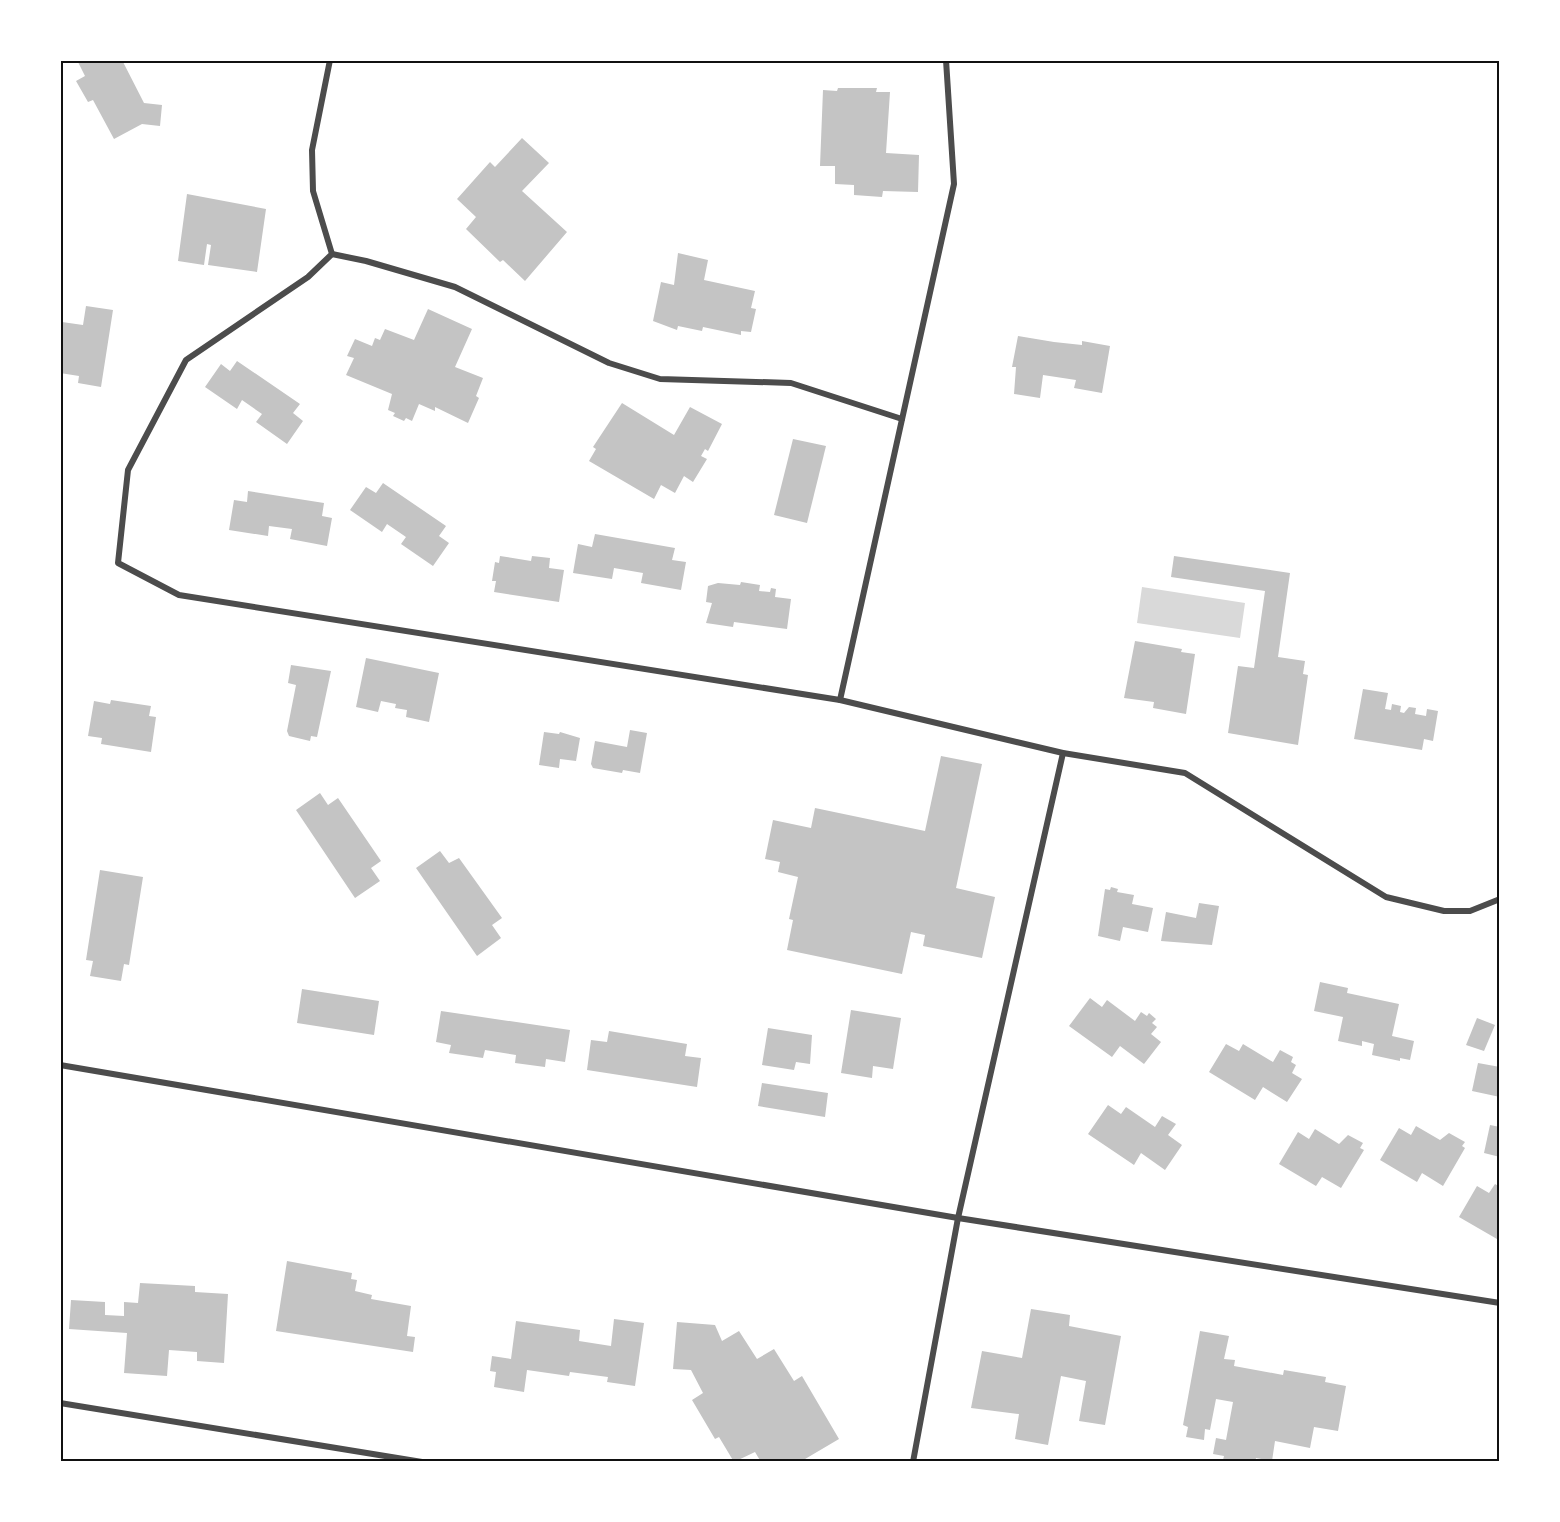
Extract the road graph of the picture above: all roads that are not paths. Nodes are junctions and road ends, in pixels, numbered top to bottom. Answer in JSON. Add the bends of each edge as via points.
{"nodes":[{"id":1,"x":330,"y":60,"type":"edge"},
{"id":2,"x":946,"y":60,"type":"edge"},
{"id":3,"x":332,"y":254,"type":"junction"},
{"id":4,"x":902,"y":419,"type":"junction"},
{"id":5,"x":840,"y":700,"type":"junction"},
{"id":6,"x":1063,"y":753,"type":"junction"},
{"id":7,"x":1500,"y":898,"type":"edge"},
{"id":8,"x":60,"y":1065,"type":"edge"},
{"id":9,"x":958,"y":1218,"type":"junction"},
{"id":10,"x":1500,"y":1303,"type":"edge"},
{"id":11,"x":60,"y":1403,"type":"edge"},
{"id":12,"x":422,"y":1462,"type":"edge"},
{"id":13,"x":913,"y":1462,"type":"edge"}],
"edges":[{"from":1,"to":3,"type":"street","via":[[312,150],[313,190]]},
{"from":2,"to":4,"type":"street","via":[[954,183]]},
{"from":3,"to":4,"type":"street","via":[[455,287],[609,363],[660,379],[791,383]]},
{"from":3,"to":5,"type":"street","via":[[308,277],[186,360],[128,470],[118,563],[179,595]]},
{"from":4,"to":5,"type":"street"},
{"from":5,"to":6,"type":"street"},
{"from":6,"to":7,"type":"street","via":[[1185,773],[1386,897],[1444,911],[1470,911]]},
{"from":6,"to":9,"type":"street"},
{"from":8,"to":9,"type":"street"},
{"from":9,"to":10,"type":"street"},
{"from":9,"to":13,"type":"street"},
{"from":11,"to":12,"type":"street"}]}
